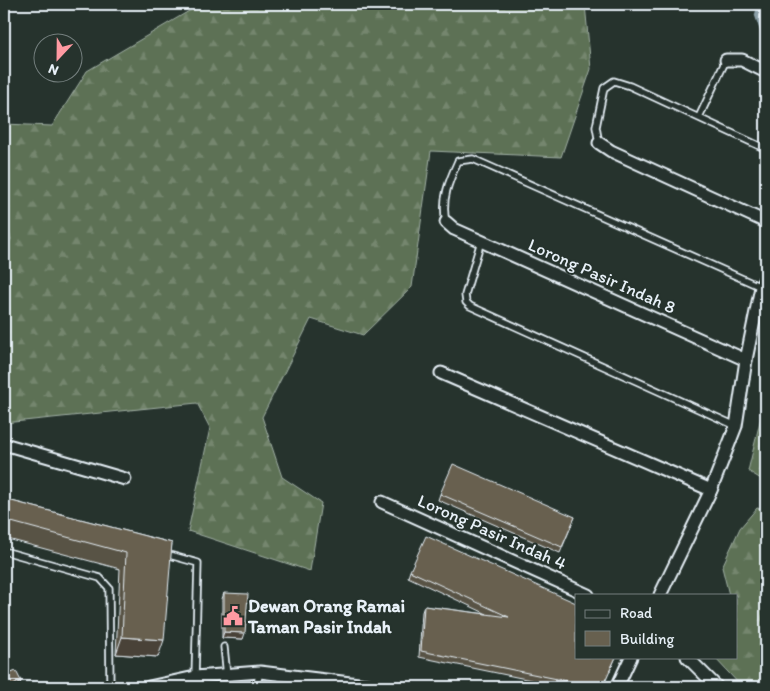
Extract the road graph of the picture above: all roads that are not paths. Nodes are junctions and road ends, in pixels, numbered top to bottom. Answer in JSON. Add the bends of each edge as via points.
{"nodes":[{"id":1,"x":726,"y":60,"type":"joint"},
{"id":2,"x":766,"y":72,"type":"edge"},
{"id":3,"x":699,"y":117,"type":"junction"},
{"id":4,"x":599,"y":143,"type":"joint"},
{"id":5,"x":766,"y":148,"type":"edge"},
{"id":6,"x":446,"y":222,"type":"joint"},
{"id":7,"x":766,"y":222,"type":"edge"},
{"id":8,"x":481,"y":241,"type":"junction"},
{"id":9,"x":764,"y":281,"type":"edge"},
{"id":10,"x":746,"y":360,"type":"junction"},
{"id":11,"x":441,"y":373,"type":"dead end"},
{"id":12,"x":736,"y":426,"type":"junction"},
{"id":13,"x":4,"y":444,"type":"edge"},
{"id":14,"x":124,"y":479,"type":"dead end"},
{"id":15,"x":711,"y":490,"type":"junction"},
{"id":16,"x":382,"y":502,"type":"dead end"},
{"id":17,"x":4,"y":551,"type":"edge"},
{"id":18,"x":156,"y":551,"type":"edge"},
{"id":19,"x":586,"y":594,"type":"edge"},
{"id":20,"x":660,"y":594,"type":"edge"},
{"id":21,"x":224,"y":647,"type":"dead end"},
{"id":22,"x":631,"y":658,"type":"edge"},
{"id":23,"x":689,"y":658,"type":"edge"},
{"id":24,"x":260,"y":672,"type":"junction"},
{"id":25,"x":227,"y":676,"type":"junction"},
{"id":26,"x":195,"y":677,"type":"junction"},
{"id":27,"x":619,"y":686,"type":"edge"},
{"id":28,"x":110,"y":687,"type":"edge"},
{"id":29,"x":149,"y":687,"type":"edge"},
{"id":30,"x":256,"y":687,"type":"edge"},
{"id":31,"x":383,"y":687,"type":"edge"},
{"id":32,"x":717,"y":687,"type":"edge"}],
"edges":[{"from":1,"to":2,"type":"street","via":[[742,60]]},
{"from":1,"to":3,"type":"lane"},
{"from":3,"to":4,"type":"lane","via":[[614,82],[604,88],[596,127]]},
{"from":3,"to":5,"type":"lane"},
{"from":4,"to":7,"type":"street"},
{"from":6,"to":8,"type":"street","name":"Lorong Pasir Indah 8"},
{"from":6,"to":9,"type":"lane","via":[[443,208],[447,184],[458,160],[473,159]]},
{"from":8,"to":10,"type":"street","name":"Lorong Pasir Indah 8"},
{"from":8,"to":12,"type":"lane","via":[[465,295],[470,306]]},
{"from":9,"to":10,"type":"street"},
{"from":10,"to":12,"type":"street"},
{"from":11,"to":15,"type":"street"},
{"from":12,"to":15,"type":"street"},
{"from":13,"to":14,"type":"street"},
{"from":15,"to":20,"type":"street"},
{"from":16,"to":19,"type":"street","name":"Lorong Pasir Indah 4"},
{"from":17,"to":28,"type":"lane","via":[[100,578],[108,588]]},
{"from":18,"to":26,"type":"lane","via":[[198,563]]},
{"from":21,"to":25,"type":"lane"},
{"from":22,"to":27,"type":"street"},
{"from":23,"to":32,"type":"street"},
{"from":24,"to":25,"type":"street"},
{"from":24,"to":30,"type":"lane"},
{"from":24,"to":31,"type":"street"},
{"from":25,"to":26,"type":"street"},
{"from":26,"to":29,"type":"street"}]}
